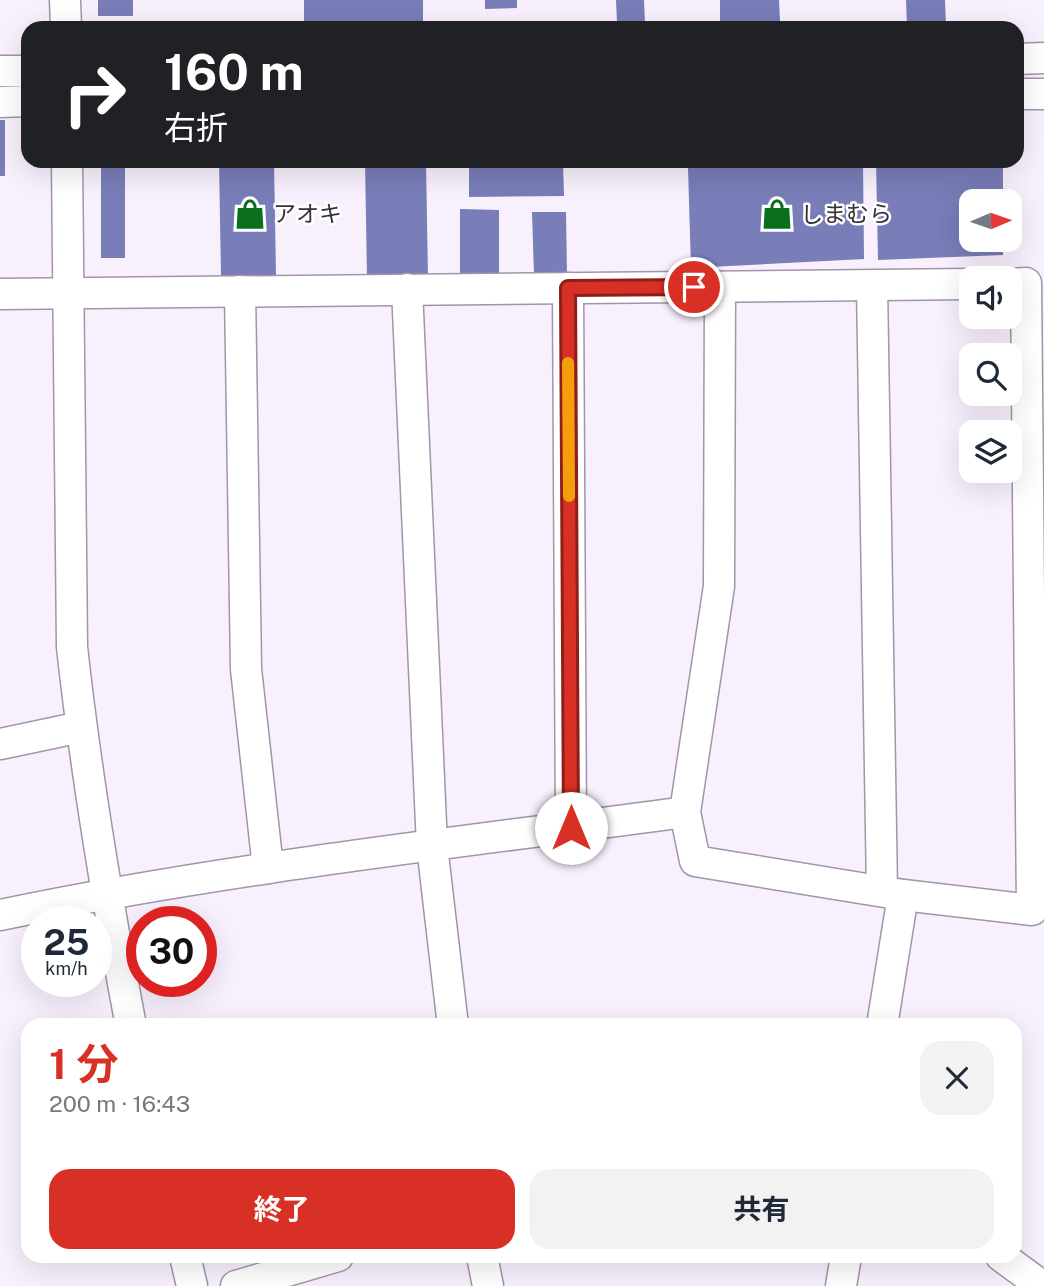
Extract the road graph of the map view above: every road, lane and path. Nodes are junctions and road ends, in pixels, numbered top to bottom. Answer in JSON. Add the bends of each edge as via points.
{"nodes":[{"id":1,"x":65,"y":0,"type":"edge"},
{"id":2,"x":66,"y":21,"type":"edge"},
{"id":3,"x":1044,"y":58,"type":"edge"},
{"id":4,"x":1024,"y":59,"type":"edge"},
{"id":5,"x":0,"y":71,"type":"edge"},
{"id":6,"x":21,"y":71,"type":"edge"},
{"id":7,"x":1024,"y":94,"type":"edge"},
{"id":8,"x":1044,"y":94,"type":"edge"},
{"id":9,"x":21,"y":101,"type":"edge"},
{"id":10,"x":0,"y":102,"type":"edge"},
{"id":11,"x":67,"y":168,"type":"edge"},
{"id":12,"x":1022,"y":283,"type":"edge"},
{"id":13,"x":959,"y":284,"type":"edge"},
{"id":14,"x":872,"y":286,"type":"junction"},
{"id":15,"x":720,"y":287,"type":"junction"},
{"id":16,"x":568,"y":288,"type":"junction"},
{"id":17,"x":407,"y":289,"type":"junction"},
{"id":18,"x":240,"y":291,"type":"junction"},
{"id":19,"x":68,"y":293,"type":"junction"},
{"id":20,"x":0,"y":294,"type":"edge"},
{"id":21,"x":80,"y":727,"type":"junction"},
{"id":22,"x":0,"y":744,"type":"edge"},
{"id":23,"x":685,"y":812,"type":"junction"},
{"id":24,"x":571,"y":828,"type":"junction"},
{"id":25,"x":432,"y":846,"type":"junction"},
{"id":26,"x":268,"y":868,"type":"junction"},
{"id":27,"x":106,"y":893,"type":"junction"},
{"id":28,"x":893,"y":893,"type":"junction"},
{"id":29,"x":0,"y":915,"type":"edge"},
{"id":30,"x":129,"y":1018,"type":"edge"},
{"id":31,"x":452,"y":1018,"type":"edge"},
{"id":32,"x":883,"y":1018,"type":"edge"},
{"id":33,"x":186,"y":1263,"type":"edge"},
{"id":34,"x":314,"y":1263,"type":"edge"},
{"id":35,"x":483,"y":1263,"type":"edge"},
{"id":36,"x":845,"y":1263,"type":"edge"},
{"id":37,"x":1011,"y":1263,"type":"edge"},
{"id":38,"x":192,"y":1286,"type":"edge"},
{"id":39,"x":236,"y":1286,"type":"edge"},
{"id":40,"x":488,"y":1286,"type":"edge"},
{"id":41,"x":841,"y":1286,"type":"edge"},
{"id":42,"x":1042,"y":1286,"type":"edge"}],
"edges":[{"from":1,"to":2,"type":"street"},
{"from":3,"to":4,"type":"street"},
{"from":5,"to":6,"type":"street"},
{"from":7,"to":8,"type":"street"},
{"from":9,"to":10,"type":"street"},
{"from":11,"to":19,"type":"street"},
{"from":12,"to":28,"type":"street","via":[[1026,283],[1032,910]]},
{"from":13,"to":14,"type":"street"},
{"from":14,"to":15,"type":"street"},
{"from":14,"to":28,"type":"street"},
{"from":15,"to":16,"type":"street"},
{"from":15,"to":23,"type":"street","via":[[719,586]]},
{"from":16,"to":17,"type":"street"},
{"from":16,"to":24,"type":"street"},
{"from":17,"to":18,"type":"street"},
{"from":17,"to":25,"type":"street"},
{"from":18,"to":19,"type":"street"},
{"from":18,"to":26,"type":"street","via":[[246,669]]},
{"from":19,"to":20,"type":"street"},
{"from":19,"to":21,"type":"street","via":[[72,647]]},
{"from":21,"to":22,"type":"street"},
{"from":21,"to":27,"type":"street"},
{"from":23,"to":24,"type":"street"},
{"from":23,"to":28,"type":"street","via":[[695,861]]},
{"from":24,"to":25,"type":"street"},
{"from":25,"to":26,"type":"street"},
{"from":25,"to":31,"type":"street"},
{"from":26,"to":27,"type":"street"},
{"from":27,"to":29,"type":"street"},
{"from":27,"to":30,"type":"street"},
{"from":28,"to":32,"type":"street"},
{"from":33,"to":38,"type":"street"},
{"from":34,"to":39,"type":"street"},
{"from":35,"to":40,"type":"street"},
{"from":36,"to":41,"type":"street"},
{"from":37,"to":42,"type":"street"}]}
